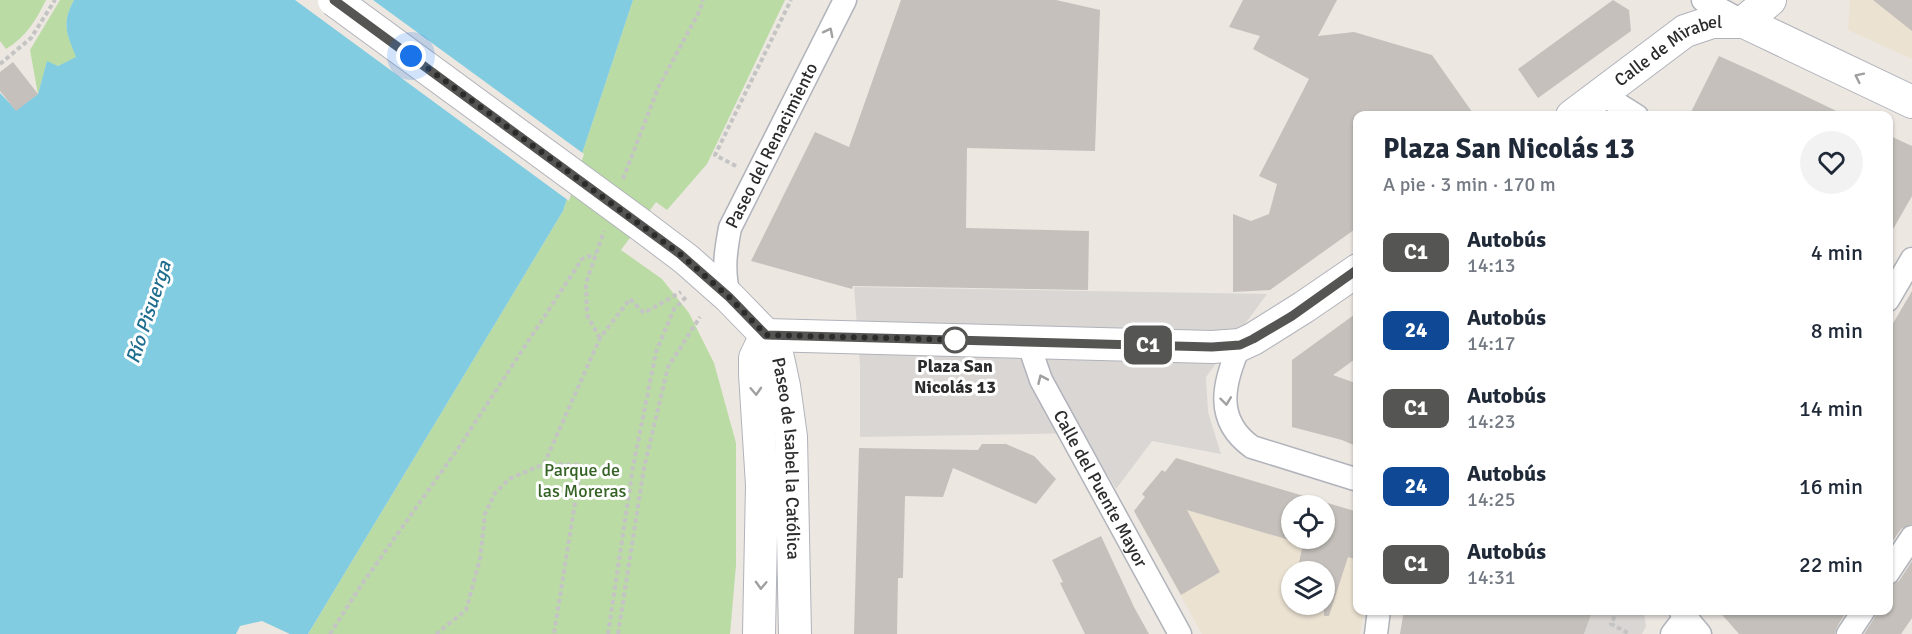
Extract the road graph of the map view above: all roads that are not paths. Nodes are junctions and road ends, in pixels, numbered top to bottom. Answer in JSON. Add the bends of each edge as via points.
{"nodes":[{"id":1,"x":334,"y":0,"type":"edge"},
{"id":2,"x":845,"y":0,"type":"edge"},
{"id":3,"x":1703,"y":0,"type":"edge"},
{"id":4,"x":1770,"y":0,"type":"edge"},
{"id":5,"x":1744,"y":22,"type":"junction"},
{"id":6,"x":1602,"y":94,"type":"junction"},
{"id":7,"x":1912,"y":102,"type":"edge"},
{"id":8,"x":1579,"y":111,"type":"edge"},
{"id":9,"x":1629,"y":111,"type":"edge"},
{"id":10,"x":1912,"y":259,"type":"edge"},
{"id":11,"x":1353,"y":273,"type":"edge"},
{"id":12,"x":1894,"y":276,"type":"edge"},
{"id":13,"x":729,"y":297,"type":"junction"},
{"id":14,"x":766,"y":335,"type":"junction"},
{"id":15,"x":1024,"y":342,"type":"junction"},
{"id":16,"x":1240,"y":345,"type":"junction"},
{"id":17,"x":1353,"y":478,"type":"edge"},
{"id":18,"x":1912,"y":537,"type":"edge"},
{"id":19,"x":1893,"y":566,"type":"edge"},
{"id":20,"x":1378,"y":615,"type":"edge"},
{"id":21,"x":1682,"y":615,"type":"edge"},
{"id":22,"x":1685,"y":615,"type":"edge"},
{"id":23,"x":1861,"y":615,"type":"edge"},
{"id":24,"x":759,"y":634,"type":"edge"},
{"id":25,"x":795,"y":634,"type":"edge"},
{"id":26,"x":1180,"y":634,"type":"edge"},
{"id":27,"x":1376,"y":634,"type":"edge"},
{"id":28,"x":1672,"y":634,"type":"edge"},
{"id":29,"x":1700,"y":634,"type":"edge"},
{"id":30,"x":1848,"y":634,"type":"edge"}],
"edges":[{"from":1,"to":13,"type":"main road","bridge":true,"via":[[641,225]]},
{"from":13,"to":2,"type":"street","name":"Paseo del Renacimiento","one_way":true,"via":[[724,261],[730,228]]},
{"from":3,"to":5,"type":"street"},
{"from":4,"to":5,"type":"main road","name":"Calle de Mirabel"},
{"from":5,"to":6,"type":"main road","name":"Calle de Mirabel","via":[[1712,22],[1685,31]]},
{"from":7,"to":5,"type":"main road","one_way":true},
{"from":6,"to":8,"type":"main road","name":"Calle de Mirabel"},
{"from":6,"to":9,"type":"street"},
{"from":10,"to":12,"type":"street"},
{"from":11,"to":16,"type":"main road","via":[[1279,324]]},
{"from":13,"to":14,"type":"main road"},
{"from":14,"to":15,"type":"main road"},
{"from":14,"to":24,"type":"main road","name":"Paseo de Isabel la Católica","one_way":true,"via":[[755,358],[762,485]]},
{"from":14,"to":25,"type":"main road","name":"Paseo de Isabel la Católica","via":[[778,358],[791,437]]},
{"from":15,"to":16,"type":"main road"},
{"from":26,"to":15,"type":"street","name":"Calle del Puente Mayor","one_way":true},
{"from":16,"to":17,"type":"street","one_way":true,"via":[[1225,390],[1230,422],[1239,437],[1252,447]]},
{"from":18,"to":19,"type":"street"},
{"from":20,"to":27,"type":"street"},
{"from":21,"to":28,"type":"street"},
{"from":22,"to":29,"type":"street"},
{"from":23,"to":30,"type":"street"}]}
